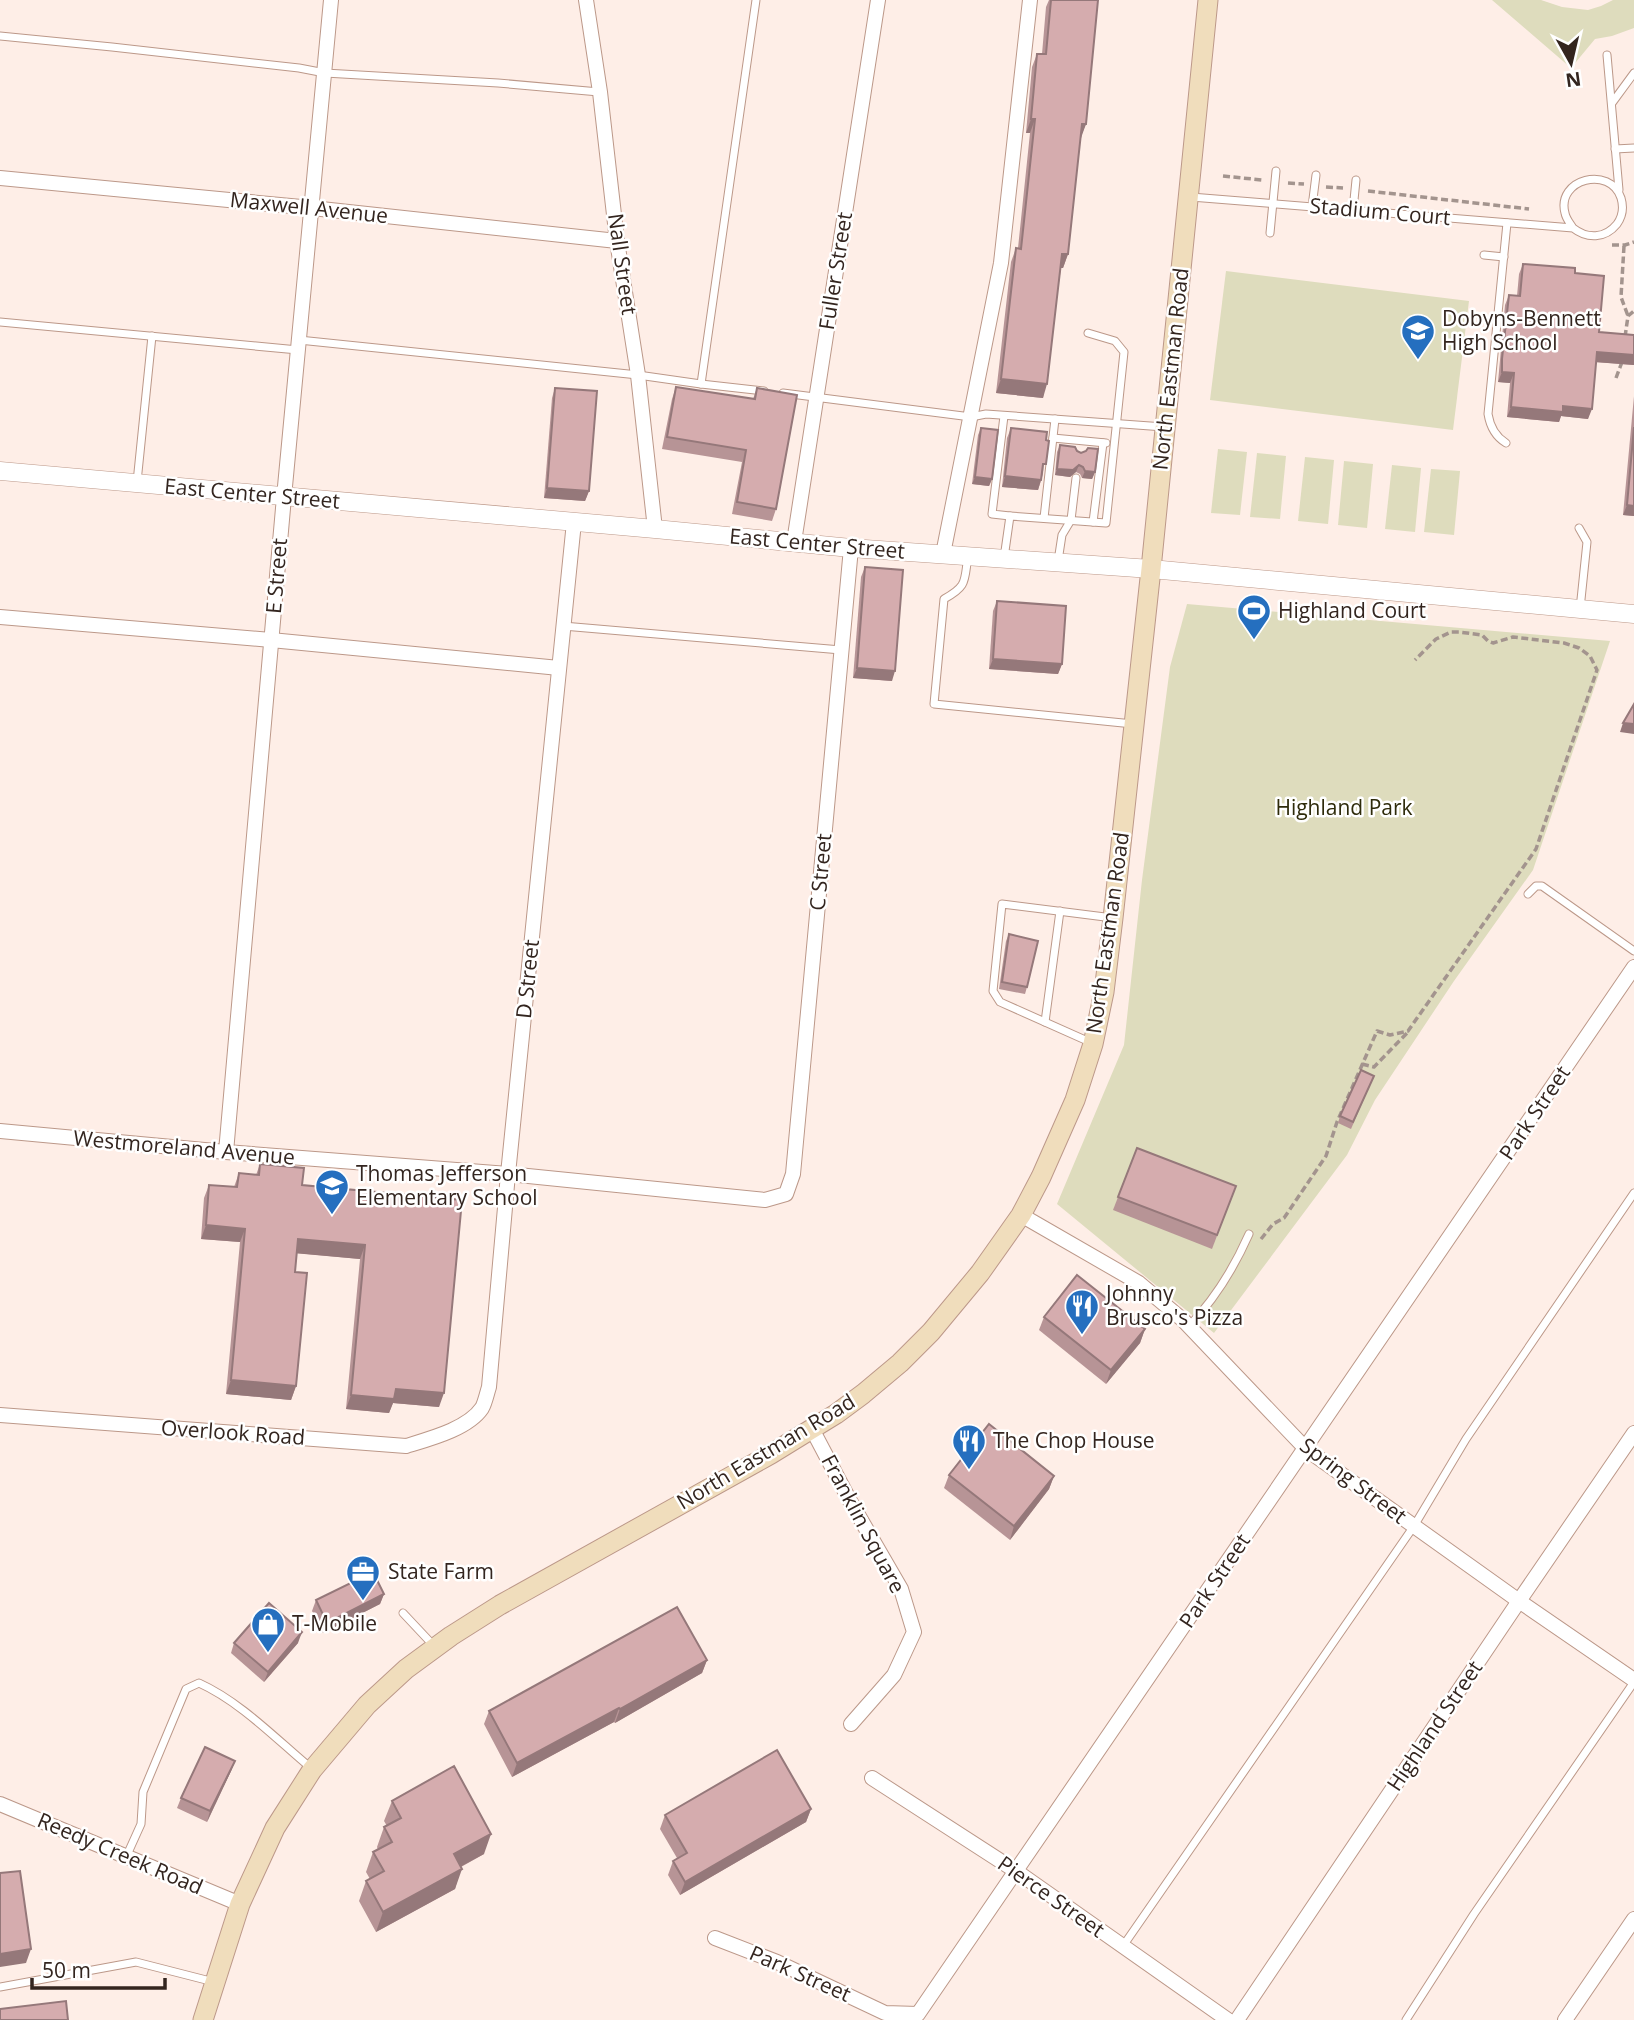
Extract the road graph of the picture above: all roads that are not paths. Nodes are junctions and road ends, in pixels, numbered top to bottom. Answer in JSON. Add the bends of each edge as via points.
{"nodes":[{"id":1,"x":331,"y":0,"type":"edge"},
{"id":2,"x":586,"y":0,"type":"edge"},
{"id":3,"x":756,"y":0,"type":"edge"},
{"id":4,"x":878,"y":0,"type":"edge"},
{"id":5,"x":1030,"y":0,"type":"edge"},
{"id":6,"x":1208,"y":0,"type":"edge"},
{"id":7,"x":0,"y":36,"type":"edge"},
{"id":8,"x":1607,"y":55,"type":"dead end"},
{"id":9,"x":325,"y":73,"type":"junction"},
{"id":10,"x":1634,"y":73,"type":"edge"},
{"id":11,"x":600,"y":92,"type":"junction"},
{"id":12,"x":1611,"y":104,"type":"junction"},
{"id":13,"x":1634,"y":148,"type":"edge"},
{"id":14,"x":1615,"y":149,"type":"junction"},
{"id":15,"x":1276,"y":171,"type":"dead end"},
{"id":16,"x":1316,"y":175,"type":"dead end"},
{"id":17,"x":0,"y":178,"type":"edge"},
{"id":18,"x":1356,"y":180,"type":"dead end"},
{"id":19,"x":1619,"y":193,"type":"junction"},
{"id":20,"x":1187,"y":197,"type":"junction"},
{"id":21,"x":1273,"y":204,"type":"junction"},
{"id":22,"x":1312,"y":207,"type":"junction"},
{"id":23,"x":312,"y":208,"type":"junction"},
{"id":24,"x":1353,"y":210,"type":"junction"},
{"id":25,"x":1507,"y":223,"type":"junction"},
{"id":26,"x":1573,"y":228,"type":"junction"},
{"id":27,"x":1270,"y":233,"type":"dead end"},
{"id":28,"x":617,"y":241,"type":"junction"},
{"id":29,"x":1484,"y":255,"type":"dead end"},
{"id":30,"x":1504,"y":257,"type":"junction"},
{"id":31,"x":0,"y":322,"type":"edge"},
{"id":32,"x":1088,"y":333,"type":"dead end"},
{"id":33,"x":152,"y":336,"type":"junction"},
{"id":34,"x":298,"y":345,"type":"junction"},
{"id":35,"x":638,"y":375,"type":"junction"},
{"id":36,"x":701,"y":384,"type":"junction"},
{"id":37,"x":816,"y":397,"type":"junction"},
{"id":38,"x":1004,"y":415,"type":"junction"},
{"id":39,"x":971,"y":417,"type":"junction"},
{"id":40,"x":1055,"y":419,"type":"junction"},
{"id":41,"x":1115,"y":424,"type":"junction"},
{"id":42,"x":1165,"y":427,"type":"junction"},
{"id":43,"x":1053,"y":438,"type":"junction"},
{"id":44,"x":1081,"y":441,"type":"junction"},
{"id":45,"x":1103,"y":443,"type":"junction"},
{"id":46,"x":1506,"y":443,"type":"dead end"},
{"id":47,"x":1113,"y":444,"type":"junction"},
{"id":48,"x":1079,"y":454,"type":"edge"},
{"id":49,"x":0,"y":471,"type":"edge"},
{"id":50,"x":1076,"y":478,"type":"edge"},
{"id":51,"x":137,"y":483,"type":"junction"},
{"id":52,"x":284,"y":496,"type":"junction"},
{"id":53,"x":1010,"y":516,"type":"junction"},
{"id":54,"x":1044,"y":518,"type":"junction"},
{"id":55,"x":1072,"y":520,"type":"junction"},
{"id":56,"x":574,"y":522,"type":"junction"},
{"id":57,"x":1093,"y":522,"type":"junction"},
{"id":58,"x":655,"y":528,"type":"junction"},
{"id":59,"x":1580,"y":528,"type":"dead end"},
{"id":60,"x":794,"y":542,"type":"junction"},
{"id":61,"x":851,"y":548,"type":"junction"},
{"id":62,"x":943,"y":554,"type":"junction"},
{"id":63,"x":968,"y":556,"type":"junction"},
{"id":64,"x":1004,"y":558,"type":"junction"},
{"id":65,"x":1058,"y":562,"type":"junction"},
{"id":66,"x":1151,"y":569,"type":"junction"},
{"id":67,"x":1580,"y":609,"type":"junction"},
{"id":68,"x":1634,"y":614,"type":"edge"},
{"id":69,"x":0,"y":617,"type":"edge"},
{"id":70,"x":563,"y":626,"type":"junction"},
{"id":71,"x":271,"y":640,"type":"junction"},
{"id":72,"x":842,"y":650,"type":"junction"},
{"id":73,"x":559,"y":668,"type":"junction"},
{"id":74,"x":1133,"y":724,"type":"junction"},
{"id":75,"x":1528,"y":894,"type":"dead end"},
{"id":76,"x":1060,"y":911,"type":"junction"},
{"id":77,"x":1114,"y":918,"type":"junction"},
{"id":78,"x":1634,"y":951,"type":"edge"},
{"id":79,"x":1634,"y":967,"type":"edge"},
{"id":80,"x":1045,"y":1022,"type":"junction"},
{"id":81,"x":1093,"y":1044,"type":"junction"},
{"id":82,"x":0,"y":1131,"type":"edge"},
{"id":83,"x":226,"y":1152,"type":"junction"},
{"id":84,"x":508,"y":1174,"type":"junction"},
{"id":85,"x":1634,"y":1193,"type":"edge"},
{"id":86,"x":786,"y":1194,"type":"joint"},
{"id":87,"x":1021,"y":1215,"type":"junction"},
{"id":88,"x":1249,"y":1234,"type":"dead end"},
{"id":89,"x":1189,"y":1326,"type":"junction"},
{"id":90,"x":0,"y":1415,"type":"edge"},
{"id":91,"x":462,"y":1426,"type":"joint"},
{"id":92,"x":812,"y":1429,"type":"junction"},
{"id":93,"x":1634,"y":1433,"type":"edge"},
{"id":94,"x":1306,"y":1449,"type":"junction"},
{"id":95,"x":1414,"y":1526,"type":"junction"},
{"id":96,"x":1519,"y":1601,"type":"junction"},
{"id":97,"x":403,"y":1613,"type":"dead end"},
{"id":98,"x":435,"y":1648,"type":"junction"},
{"id":99,"x":1634,"y":1681,"type":"edge"},
{"id":100,"x":851,"y":1724,"type":"dead end"},
{"id":101,"x":312,"y":1770,"type":"junction"},
{"id":102,"x":872,"y":1778,"type":"dead end"},
{"id":103,"x":0,"y":1804,"type":"edge"},
{"id":104,"x":127,"y":1855,"type":"junction"},
{"id":105,"x":1016,"y":1871,"type":"junction"},
{"id":106,"x":240,"y":1904,"type":"junction"},
{"id":107,"x":1634,"y":1919,"type":"edge"},
{"id":108,"x":715,"y":1938,"type":"dead end"},
{"id":109,"x":1123,"y":1946,"type":"junction"},
{"id":110,"x":214,"y":1982,"type":"junction"},
{"id":111,"x":0,"y":1987,"type":"edge"},
{"id":112,"x":203,"y":2020,"type":"edge"},
{"id":113,"x":1228,"y":2020,"type":"edge"},
{"id":114,"x":1237,"y":2020,"type":"edge"},
{"id":115,"x":1406,"y":2020,"type":"edge"},
{"id":116,"x":1565,"y":2020,"type":"edge"}],
"edges":[{"from":1,"to":9,"type":"street","name":"E Street"},
{"from":2,"to":11,"type":"street","name":"Nall Street"},
{"from":3,"to":36,"type":"lane"},
{"from":4,"to":37,"type":"street","name":"Fuller Street"},
{"from":5,"to":39,"type":"street","via":[[1001,263]]},
{"from":6,"to":20,"type":"main road","name":"North Eastman Road"},
{"from":7,"to":9,"type":"lane"},
{"from":8,"to":12,"type":"lane","name":"Stadium Court"},
{"from":9,"to":11,"type":"lane"},
{"from":9,"to":23,"type":"street","name":"E Street"},
{"from":10,"to":12,"type":"lane"},
{"from":11,"to":28,"type":"street","name":"Nall Street"},
{"from":12,"to":14,"type":"lane","name":"Stadium Court"},
{"from":13,"to":14,"type":"lane"},
{"from":14,"to":19,"type":"lane","name":"Stadium Court"},
{"from":15,"to":21,"type":"lane"},
{"from":16,"to":22,"type":"lane"},
{"from":17,"to":23,"type":"street","name":"Maxwell Avenue"},
{"from":18,"to":24,"type":"lane"},
{"from":19,"to":26,"type":"lane","name":"Stadium Court","via":[[1623,210],[1613,229],[1595,236]]},
{"from":19,"to":26,"type":"lane","via":[[1596,178],[1572,187],[1564,205]]},
{"from":20,"to":21,"type":"lane","name":"Stadium Court"},
{"from":20,"to":42,"type":"main road","name":"North Eastman Road"},
{"from":21,"to":22,"type":"lane","name":"Stadium Court"},
{"from":21,"to":27,"type":"lane"},
{"from":22,"to":24,"type":"lane","name":"Stadium Court"},
{"from":23,"to":28,"type":"street","name":"Maxwell Avenue"},
{"from":23,"to":34,"type":"street","name":"E Street"},
{"from":24,"to":25,"type":"lane","name":"Stadium Court"},
{"from":25,"to":26,"type":"lane","name":"Stadium Court"},
{"from":25,"to":30,"type":"lane"},
{"from":28,"to":35,"type":"street","name":"Nall Street"},
{"from":29,"to":30,"type":"lane"},
{"from":30,"to":46,"type":"lane","via":[[1488,414],[1495,432]]},
{"from":31,"to":33,"type":"lane"},
{"from":32,"to":41,"type":"lane","via":[[1115,341],[1124,352]]},
{"from":33,"to":34,"type":"lane"},
{"from":33,"to":51,"type":"lane"},
{"from":34,"to":35,"type":"lane"},
{"from":34,"to":52,"type":"street","name":"E Street"},
{"from":35,"to":36,"type":"lane"},
{"from":35,"to":58,"type":"street","name":"Nall Street"},
{"from":36,"to":37,"type":"lane"},
{"from":37,"to":39,"type":"lane"},
{"from":37,"to":60,"type":"street","name":"Fuller Street"},
{"from":38,"to":39,"type":"lane"},
{"from":38,"to":40,"type":"lane"},
{"from":38,"to":53,"type":"lane","via":[[992,514]]},
{"from":39,"to":62,"type":"street"},
{"from":40,"to":41,"type":"lane"},
{"from":40,"to":43,"type":"lane"},
{"from":41,"to":42,"type":"lane"},
{"from":41,"to":47,"type":"lane"},
{"from":42,"to":66,"type":"main road","name":"North Eastman Road"},
{"from":43,"to":44,"type":"lane"},
{"from":43,"to":54,"type":"lane"},
{"from":44,"to":45,"type":"lane"},
{"from":44,"to":48,"type":"lane"},
{"from":45,"to":47,"type":"lane"},
{"from":45,"to":57,"type":"lane"},
{"from":47,"to":57,"type":"lane","via":[[1106,523]]},
{"from":49,"to":51,"type":"street","name":"East Center Street"},
{"from":50,"to":55,"type":"lane"},
{"from":51,"to":52,"type":"street","name":"East Center Street"},
{"from":52,"to":56,"type":"street","name":"East Center Street"},
{"from":52,"to":71,"type":"street","name":"E Street"},
{"from":53,"to":54,"type":"lane"},
{"from":53,"to":64,"type":"lane"},
{"from":54,"to":55,"type":"lane"},
{"from":55,"to":57,"type":"lane"},
{"from":55,"to":65,"type":"lane","via":[[1062,535]]},
{"from":56,"to":58,"type":"street","name":"East Center Street"},
{"from":56,"to":70,"type":"street","name":"D Street"},
{"from":58,"to":60,"type":"street","name":"East Center Street"},
{"from":59,"to":67,"type":"lane","via":[[1587,542]]},
{"from":60,"to":61,"type":"street","name":"East Center Street"},
{"from":61,"to":62,"type":"street","name":"East Center Street"},
{"from":61,"to":72,"type":"street","name":"C Street"},
{"from":62,"to":63,"type":"street","name":"East Center Street"},
{"from":63,"to":64,"type":"street","name":"East Center Street"},
{"from":63,"to":74,"type":"lane","via":[[963,586],[944,599],[934,704]]},
{"from":64,"to":65,"type":"street","name":"East Center Street"},
{"from":65,"to":66,"type":"street","name":"East Center Street"},
{"from":66,"to":67,"type":"street","name":"East Center Street"},
{"from":66,"to":74,"type":"main road","name":"North Eastman Road"},
{"from":67,"to":68,"type":"street","name":"East Center Street"},
{"from":69,"to":71,"type":"street"},
{"from":70,"to":72,"type":"lane"},
{"from":70,"to":73,"type":"street","name":"D Street"},
{"from":71,"to":73,"type":"street"},
{"from":71,"to":83,"type":"street","name":"E Street"},
{"from":72,"to":86,"type":"street","name":"C Street","via":[[793,1174]]},
{"from":73,"to":84,"type":"street","name":"D Street"},
{"from":74,"to":77,"type":"main road","name":"North Eastman Road"},
{"from":75,"to":78,"type":"lane","via":[[1542,886]]},
{"from":76,"to":77,"type":"lane"},
{"from":76,"to":80,"type":"lane"},
{"from":76,"to":80,"type":"lane","via":[[1002,904],[993,991],[1000,1002]]},
{"from":77,"to":81,"type":"main road","name":"North Eastman Road"},
{"from":79,"to":94,"type":"street","name":"Park Street"},
{"from":80,"to":81,"type":"lane"},
{"from":81,"to":87,"type":"main road","name":"North Eastman Road","via":[[1057,1143]]},
{"from":82,"to":83,"type":"street","name":"Westmoreland Avenue"},
{"from":83,"to":84,"type":"street","name":"Westmoreland Avenue"},
{"from":84,"to":86,"type":"street","name":"Westmoreland Avenue","via":[[765,1200]]},
{"from":84,"to":91,"type":"street","name":"D Street","via":[[489,1387],[482,1408]]},
{"from":85,"to":95,"type":"lane","via":[[1466,1439]]},
{"from":87,"to":89,"type":"street","name":"Spring Street","via":[[1139,1283]]},
{"from":87,"to":92,"type":"main road","name":"North Eastman Road","via":[[981,1273],[931,1332],[863,1394]]},
{"from":88,"to":89,"type":"lane","via":[[1213,1297]]},
{"from":89,"to":94,"type":"street","name":"Spring Street"},
{"from":90,"to":91,"type":"street","name":"Overlook Road","via":[[406,1446]]},
{"from":92,"to":98,"type":"main road","name":"North Eastman Road","via":[[500,1605]]},
{"from":92,"to":100,"type":"street","name":"Franklin Square","via":[[901,1589],[914,1632],[894,1675]]},
{"from":93,"to":96,"type":"street","name":"Highland Street"},
{"from":94,"to":95,"type":"street","name":"Spring Street"},
{"from":94,"to":105,"type":"street","name":"Park Street"},
{"from":95,"to":96,"type":"street","name":"Spring Street"},
{"from":95,"to":109,"type":"lane"},
{"from":96,"to":99,"type":"street","name":"Spring Street"},
{"from":96,"to":114,"type":"street","name":"Highland Street"},
{"from":97,"to":98,"type":"lane"},
{"from":98,"to":101,"type":"main road","name":"North Eastman Road","via":[[368,1705]]},
{"from":99,"to":115,"type":"lane"},
{"from":101,"to":104,"type":"lane","via":[[215,1690],[200,1683],[186,1689],[143,1792],[141,1824]]},
{"from":101,"to":106,"type":"main road","name":"North Eastman Road","via":[[275,1828]]},
{"from":102,"to":105,"type":"street","name":"Pierce Street"},
{"from":103,"to":104,"type":"street","name":"Reedy Creek Road"},
{"from":104,"to":106,"type":"street","name":"Reedy Creek Road"},
{"from":105,"to":108,"type":"street","name":"Park Street","via":[[918,2014],[885,2013]]},
{"from":105,"to":109,"type":"street","name":"Pierce Street"},
{"from":106,"to":110,"type":"main road","name":"North Eastman Road"},
{"from":107,"to":116,"type":"street"},
{"from":109,"to":113,"type":"street","name":"Pierce Street"},
{"from":110,"to":111,"type":"lane","via":[[136,1962]]},
{"from":110,"to":112,"type":"main road","name":"North Eastman Road"}]}
